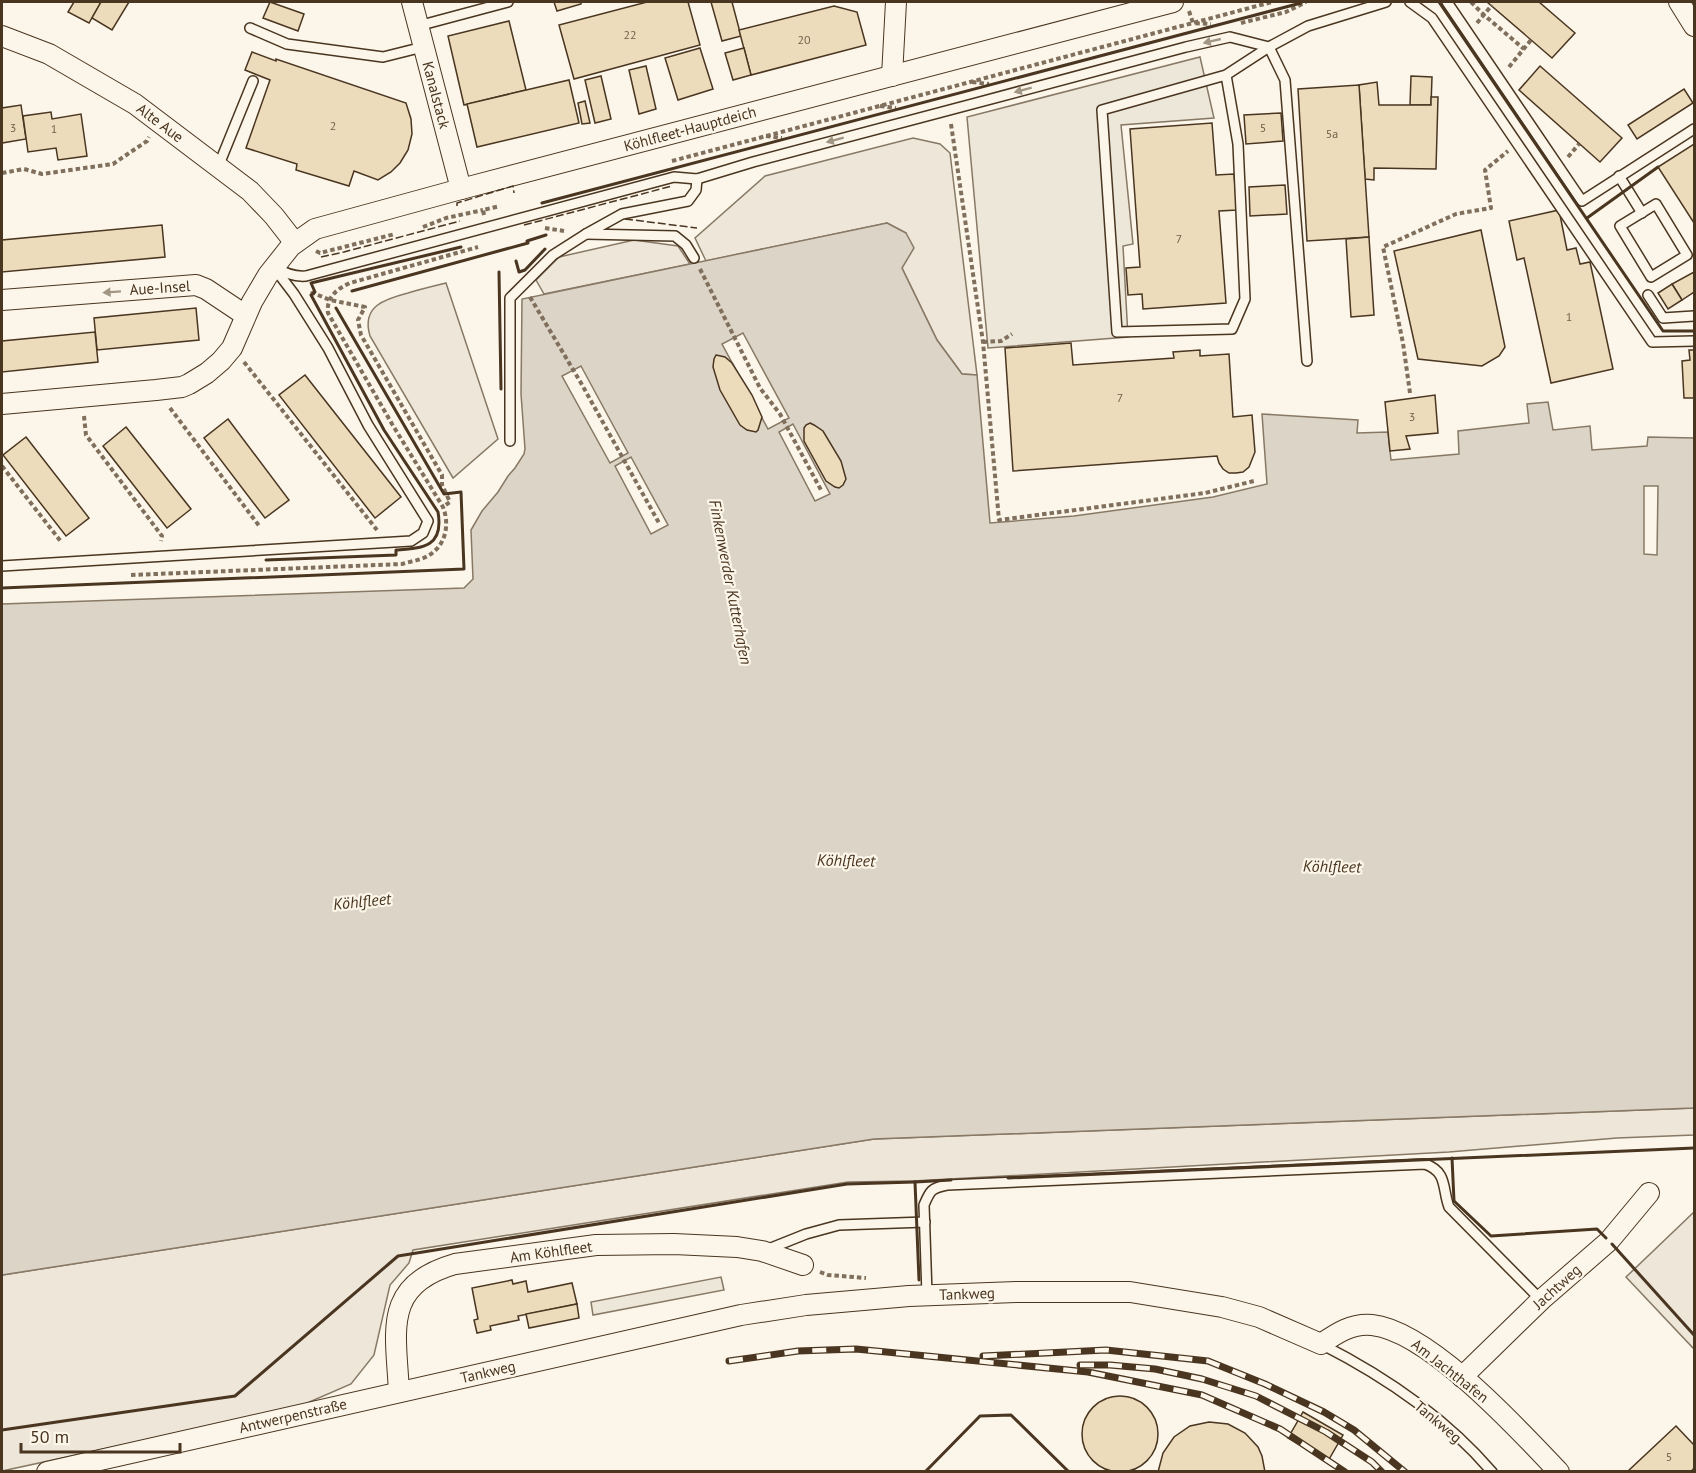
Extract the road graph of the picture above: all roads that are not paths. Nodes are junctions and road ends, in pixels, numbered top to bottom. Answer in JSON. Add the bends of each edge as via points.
{"nodes":[{"id":1,"x":412,"y":2,"type":"edge"},
{"id":2,"x":508,"y":2,"type":"edge"},
{"id":3,"x":896,"y":2,"type":"edge"},
{"id":4,"x":1173,"y":2,"type":"edge"},
{"id":5,"x":1386,"y":2,"type":"edge"},
{"id":6,"x":1410,"y":2,"type":"edge"},
{"id":7,"x":1448,"y":2,"type":"edge"},
{"id":8,"x":1679,"y":2,"type":"edge"},
{"id":9,"x":418,"y":26,"type":"junction"},
{"id":10,"x":1695,"y":26,"type":"edge"},
{"id":11,"x":250,"y":28,"type":"dead end"},
{"id":12,"x":2,"y":36,"type":"edge"},
{"id":13,"x":423,"y":47,"type":"junction"},
{"id":14,"x":1269,"y":47,"type":"junction"},
{"id":15,"x":1226,"y":75,"type":"junction"},
{"id":16,"x":892,"y":76,"type":"junction"},
{"id":17,"x":253,"y":81,"type":"dead end"},
{"id":18,"x":1695,"y":129,"type":"edge"},
{"id":19,"x":218,"y":167,"type":"junction"},
{"id":20,"x":1619,"y":177,"type":"junction"},
{"id":21,"x":697,"y":179,"type":"junction"},
{"id":22,"x":461,"y":189,"type":"junction"},
{"id":23,"x":1642,"y":213,"type":"junction"},
{"id":24,"x":586,"y":234,"type":"junction"},
{"id":25,"x":295,"y":243,"type":"junction"},
{"id":26,"x":694,"y":258,"type":"road end"},
{"id":27,"x":274,"y":267,"type":"junction"},
{"id":28,"x":1648,"y":295,"type":"dead end"},
{"id":29,"x":2,"y":300,"type":"edge"},
{"id":30,"x":245,"y":315,"type":"junction"},
{"id":31,"x":1695,"y":316,"type":"edge"},
{"id":32,"x":1695,"y":341,"type":"edge"},
{"id":33,"x":1307,"y":362,"type":"dead end"},
{"id":34,"x":2,"y":404,"type":"edge"},
{"id":35,"x":510,"y":441,"type":"dead end"},
{"id":36,"x":2,"y":566,"type":"edge"},
{"id":37,"x":1649,"y":1193,"type":"dead end"},
{"id":38,"x":925,"y":1222,"type":"junction"},
{"id":39,"x":762,"y":1251,"type":"junction"},
{"id":40,"x":803,"y":1265,"type":"road end"},
{"id":41,"x":927,"y":1295,"type":"junction"},
{"id":42,"x":1541,"y":1300,"type":"junction"},
{"id":43,"x":1321,"y":1344,"type":"junction"},
{"id":44,"x":1462,"y":1377,"type":"junction"},
{"id":45,"x":399,"y":1392,"type":"junction"},
{"id":46,"x":82,"y":1464,"type":"junction"},
{"id":47,"x":47,"y":1472,"type":"edge"},
{"id":48,"x":63,"y":1472,"type":"edge"},
{"id":49,"x":1492,"y":1472,"type":"edge"},
{"id":50,"x":1559,"y":1472,"type":"edge"}],
"edges":[{"from":1,"to":9,"type":"street","name":"Kanalstack"},
{"from":2,"to":9,"type":"lane"},
{"from":3,"to":16,"type":"street"},
{"from":4,"to":16,"type":"street","name":"Köhlfleet-Hauptdeich"},
{"from":5,"to":14,"type":"lane","via":[[1308,26]]},
{"from":6,"to":32,"type":"lane","via":[[1432,18],[1652,342]]},
{"from":7,"to":20,"type":"lane","via":[[1582,201]]},
{"from":8,"to":10,"type":"street"},
{"from":9,"to":13,"type":"street","name":"Kanalstack"},
{"from":11,"to":13,"type":"lane","via":[[287,44],[383,57]]},
{"from":12,"to":19,"type":"street","name":"Alte Aue","via":[[48,54],[135,104]]},
{"from":13,"to":22,"type":"street","name":"Kanalstack"},
{"from":14,"to":15,"type":"lane"},
{"from":14,"to":21,"type":"lane","one_way":true,"via":[[1230,37],[1186,47]]},
{"from":14,"to":33,"type":"lane","via":[[1285,80]]},
{"from":15,"to":15,"type":"lane","via":[[1102,110],[1117,332],[1232,329],[1245,299],[1238,144]]},
{"from":16,"to":22,"type":"street","name":"Köhlfleet-Hauptdeich"},
{"from":17,"to":19,"type":"lane"},
{"from":18,"to":20,"type":"lane"},
{"from":19,"to":25,"type":"street","name":"Alte Aue","via":[[250,191]]},
{"from":20,"to":23,"type":"lane"},
{"from":21,"to":24,"type":"lane","via":[[696,190],[688,201],[622,214]]},
{"from":21,"to":27,"type":"lane","via":[[674,177],[306,276],[298,277]]},
{"from":22,"to":25,"type":"street","name":"Köhlfleet-Hauptdeich","via":[[315,229]]},
{"from":23,"to":23,"type":"lane","via":[[1656,204],[1687,255],[1651,277],[1620,226]]},
{"from":24,"to":26,"type":"lane","via":[[675,236]]},
{"from":24,"to":35,"type":"lane","via":[[553,255],[510,298]]},
{"from":25,"to":27,"type":"street","name":"Köhlfleet-Hauptdeich"},
{"from":27,"to":30,"type":"street","name":"Köhlfleet-Hauptdeich"},
{"from":27,"to":36,"type":"lane","via":[[328,348],[368,425],[428,521],[423,533],[411,541]]},
{"from":28,"to":31,"type":"lane","via":[[1663,318]]},
{"from":30,"to":29,"type":"street","name":"Aue-Insel","one_way":true,"via":[[196,285]]},
{"from":30,"to":34,"type":"street","via":[[232,348],[214,368],[189,384]]},
{"from":37,"to":42,"type":"street","name":"Jachtweg","via":[[1609,1241]]},
{"from":38,"to":39,"type":"lane","via":[[839,1225]]},
{"from":38,"to":41,"type":"lane"},
{"from":38,"to":42,"type":"lane","via":[[924,1205],[929,1193],[947,1185],[1425,1164],[1440,1174],[1449,1207]]},
{"from":39,"to":40,"type":"street","name":"Am Köhlfleet"},
{"from":39,"to":45,"type":"street","name":"Am Köhlfleet","via":[[701,1245],[596,1245],[442,1268],[415,1284],[396,1315]]},
{"from":41,"to":43,"type":"street","name":"Tankweg","via":[[1130,1292],[1250,1314]]},
{"from":41,"to":45,"type":"street","name":"Tankweg","via":[[772,1309]]},
{"from":42,"to":44,"type":"street","name":"Jachtweg"},
{"from":43,"to":44,"type":"street","name":"Am Jachthafen","via":[[1355,1325],[1382,1327],[1417,1343]]},
{"from":43,"to":49,"type":"lane","name":"Tankweg","via":[[1358,1363],[1425,1408]]},
{"from":44,"to":50,"type":"street","name":"Am Jachthafen"},
{"from":45,"to":46,"type":"street","name":"Antwerpenstraße"},
{"from":46,"to":47,"type":"street","name":"Antwerpenstraße"},
{"from":46,"to":48,"type":"street","name":"Antwerpenstraße"}]}
